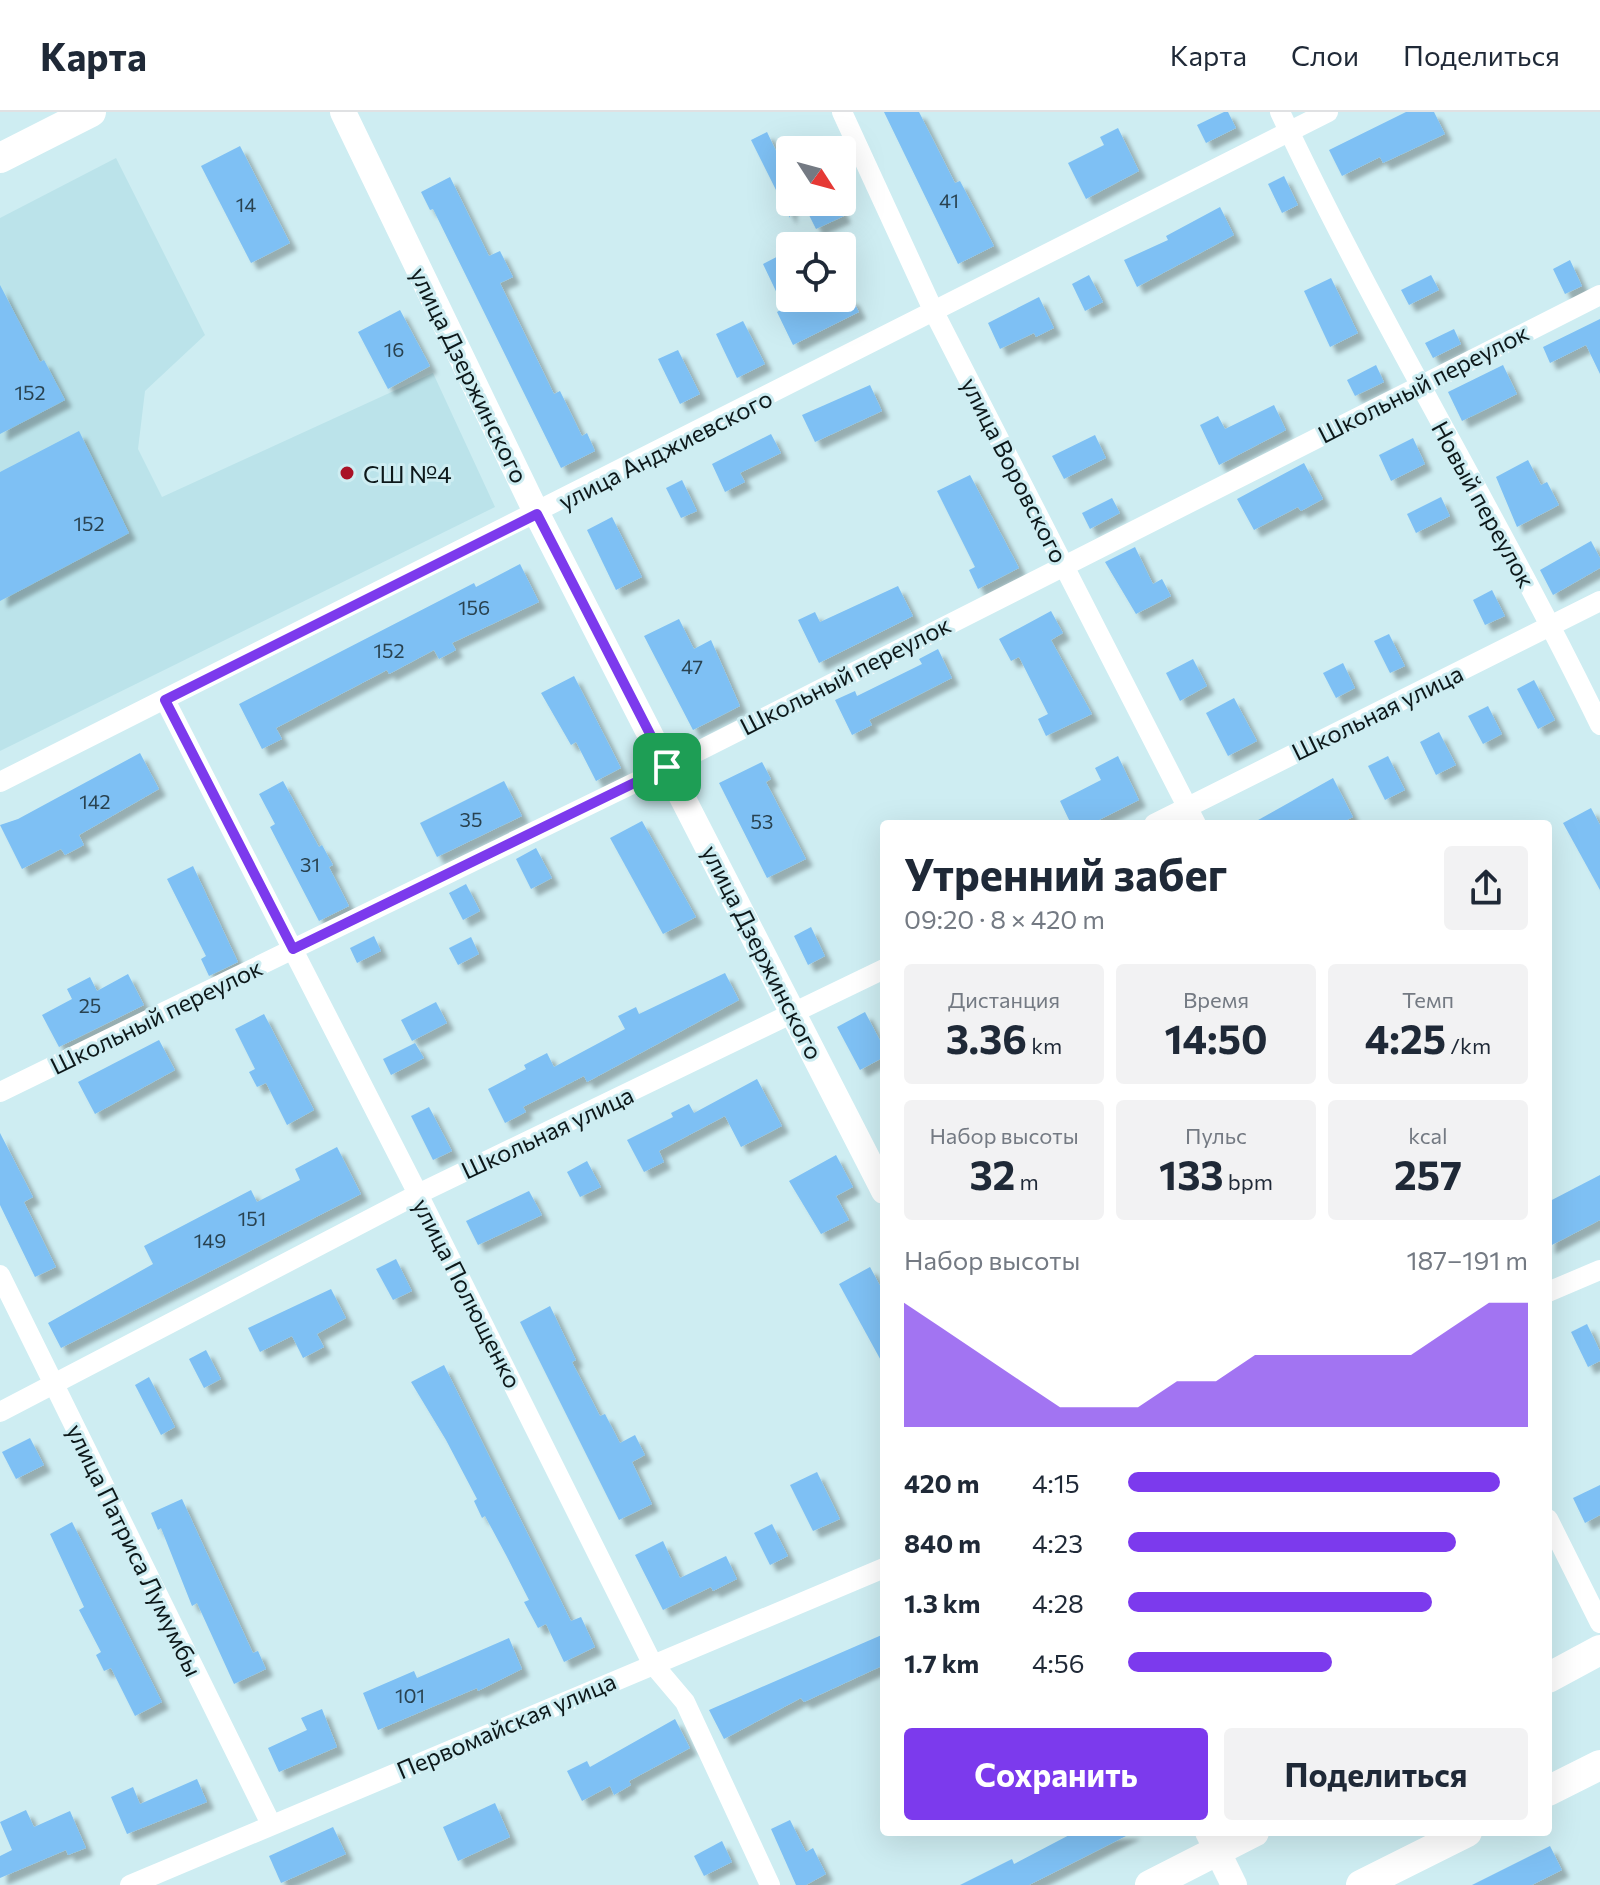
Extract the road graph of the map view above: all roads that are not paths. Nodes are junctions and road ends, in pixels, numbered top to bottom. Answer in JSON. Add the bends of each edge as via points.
{"nodes":[{"id":1,"x":91,"y":112,"type":"edge"},
{"id":2,"x":343,"y":112,"type":"edge"},
{"id":3,"x":842,"y":112,"type":"edge"},
{"id":4,"x":1280,"y":112,"type":"edge"},
{"id":5,"x":1328,"y":112,"type":"edge"},
{"id":6,"x":1289,"y":132,"type":"junction"},
{"id":7,"x":0,"y":158,"type":"edge"},
{"id":8,"x":1600,"y":295,"type":"edge"},
{"id":9,"x":934,"y":312,"type":"junction"},
{"id":10,"x":1418,"y":385,"type":"junction"},
{"id":11,"x":537,"y":514,"type":"junction"},
{"id":12,"x":1063,"y":565,"type":"junction"},
{"id":13,"x":1600,"y":601,"type":"edge"},
{"id":14,"x":1551,"y":625,"type":"junction"},
{"id":15,"x":165,"y":700,"type":"junction"},
{"id":16,"x":1600,"y":725,"type":"edge"},
{"id":17,"x":667,"y":767,"type":"junction"},
{"id":18,"x":0,"y":782,"type":"edge"},
{"id":19,"x":1192,"y":815,"type":"edge"},
{"id":20,"x":1171,"y":820,"type":"edge"},
{"id":21,"x":293,"y":949,"type":"junction"},
{"id":22,"x":880,"y":971,"type":"edge"},
{"id":23,"x":795,"y":1015,"type":"junction"},
{"id":24,"x":0,"y":1092,"type":"edge"},
{"id":25,"x":880,"y":1183,"type":"edge"},
{"id":26,"x":418,"y":1194,"type":"junction"},
{"id":27,"x":1600,"y":1270,"type":"edge"},
{"id":28,"x":0,"y":1275,"type":"edge"},
{"id":29,"x":1552,"y":1290,"type":"edge"},
{"id":30,"x":54,"y":1385,"type":"junction"},
{"id":31,"x":0,"y":1412,"type":"edge"},
{"id":32,"x":1552,"y":1527,"type":"edge"},
{"id":33,"x":880,"y":1570,"type":"edge"},
{"id":34,"x":1600,"y":1623,"type":"edge"},
{"id":35,"x":1600,"y":1650,"type":"edge"},
{"id":36,"x":652,"y":1663,"type":"junction"},
{"id":37,"x":1552,"y":1676,"type":"edge"},
{"id":38,"x":1600,"y":1765,"type":"edge"},
{"id":39,"x":1552,"y":1789,"type":"edge"},
{"id":40,"x":271,"y":1824,"type":"junction"},
{"id":41,"x":1237,"y":1836,"type":"edge"},
{"id":42,"x":1459,"y":1836,"type":"edge"},
{"id":43,"x":1212,"y":1842,"type":"edge"},
{"id":44,"x":130,"y":1885,"type":"edge"},
{"id":45,"x":770,"y":1885,"type":"edge"},
{"id":46,"x":1150,"y":1885,"type":"edge"},
{"id":47,"x":1234,"y":1885,"type":"edge"},
{"id":48,"x":1361,"y":1885,"type":"edge"}],
"edges":[{"from":1,"to":7,"type":"main road"},
{"from":2,"to":11,"type":"street","name":"улица Дзержинского"},
{"from":3,"to":9,"type":"street","name":"улица Воровского"},
{"from":4,"to":6,"type":"street","name":"Новый переулок"},
{"from":5,"to":6,"type":"street","name":"улица Анджиевского"},
{"from":6,"to":9,"type":"street","name":"улица Анджиевского"},
{"from":6,"to":10,"type":"street","name":"Новый переулок"},
{"from":8,"to":10,"type":"street","name":"Школьный переулок"},
{"from":9,"to":11,"type":"street","name":"улица Анджиевского"},
{"from":9,"to":12,"type":"street","name":"улица Воровского"},
{"from":10,"to":12,"type":"street","name":"Школьный переулок"},
{"from":10,"to":14,"type":"street","name":"Новый переулок"},
{"from":11,"to":15,"type":"street","name":"улица Анджиевского"},
{"from":11,"to":17,"type":"street","name":"улица Дзержинского"},
{"from":12,"to":17,"type":"street","name":"Школьный переулок"},
{"from":12,"to":19,"type":"street","name":"улица Воровского"},
{"from":13,"to":14,"type":"street","name":"Школьная улица"},
{"from":14,"to":16,"type":"street","name":"Новый переулок"},
{"from":14,"to":19,"type":"street","name":"Школьная улица"},
{"from":15,"to":18,"type":"street","name":"улица Анджиевского"},
{"from":15,"to":21,"type":"street","name":"улица Полющенко"},
{"from":17,"to":21,"type":"street","name":"Школьный переулок"},
{"from":17,"to":23,"type":"street","name":"улица Дзержинского"},
{"from":19,"to":20,"type":"street","name":"Школьная улица"},
{"from":21,"to":24,"type":"street","name":"Школьный переулок"},
{"from":21,"to":26,"type":"street","name":"улица Полющенко"},
{"from":22,"to":23,"type":"street","name":"Школьная улица"},
{"from":23,"to":25,"type":"street","name":"улица Дзержинского"},
{"from":23,"to":26,"type":"street","name":"Школьная улица"},
{"from":26,"to":30,"type":"street","name":"Школьная улица"},
{"from":26,"to":36,"type":"street","name":"улица Полющенко"},
{"from":27,"to":29,"type":"street"},
{"from":28,"to":30,"type":"street","name":"улица Патриса Лумумбы"},
{"from":30,"to":31,"type":"street","name":"Школьная улица"},
{"from":30,"to":40,"type":"street","name":"улица Патриса Лумумбы"},
{"from":32,"to":34,"type":"street"},
{"from":33,"to":36,"type":"street","name":"Первомайская улица"},
{"from":35,"to":37,"type":"main road"},
{"from":36,"to":40,"type":"street","name":"Первомайская улица"},
{"from":36,"to":45,"type":"street","name":"улица Полющенко","via":[[685,1702]]},
{"from":38,"to":39,"type":"main road"},
{"from":40,"to":44,"type":"street","name":"Первомайская улица"},
{"from":41,"to":43,"type":"main road"},
{"from":42,"to":48,"type":"main road"},
{"from":43,"to":46,"type":"main road"},
{"from":43,"to":47,"type":"street"}]}
